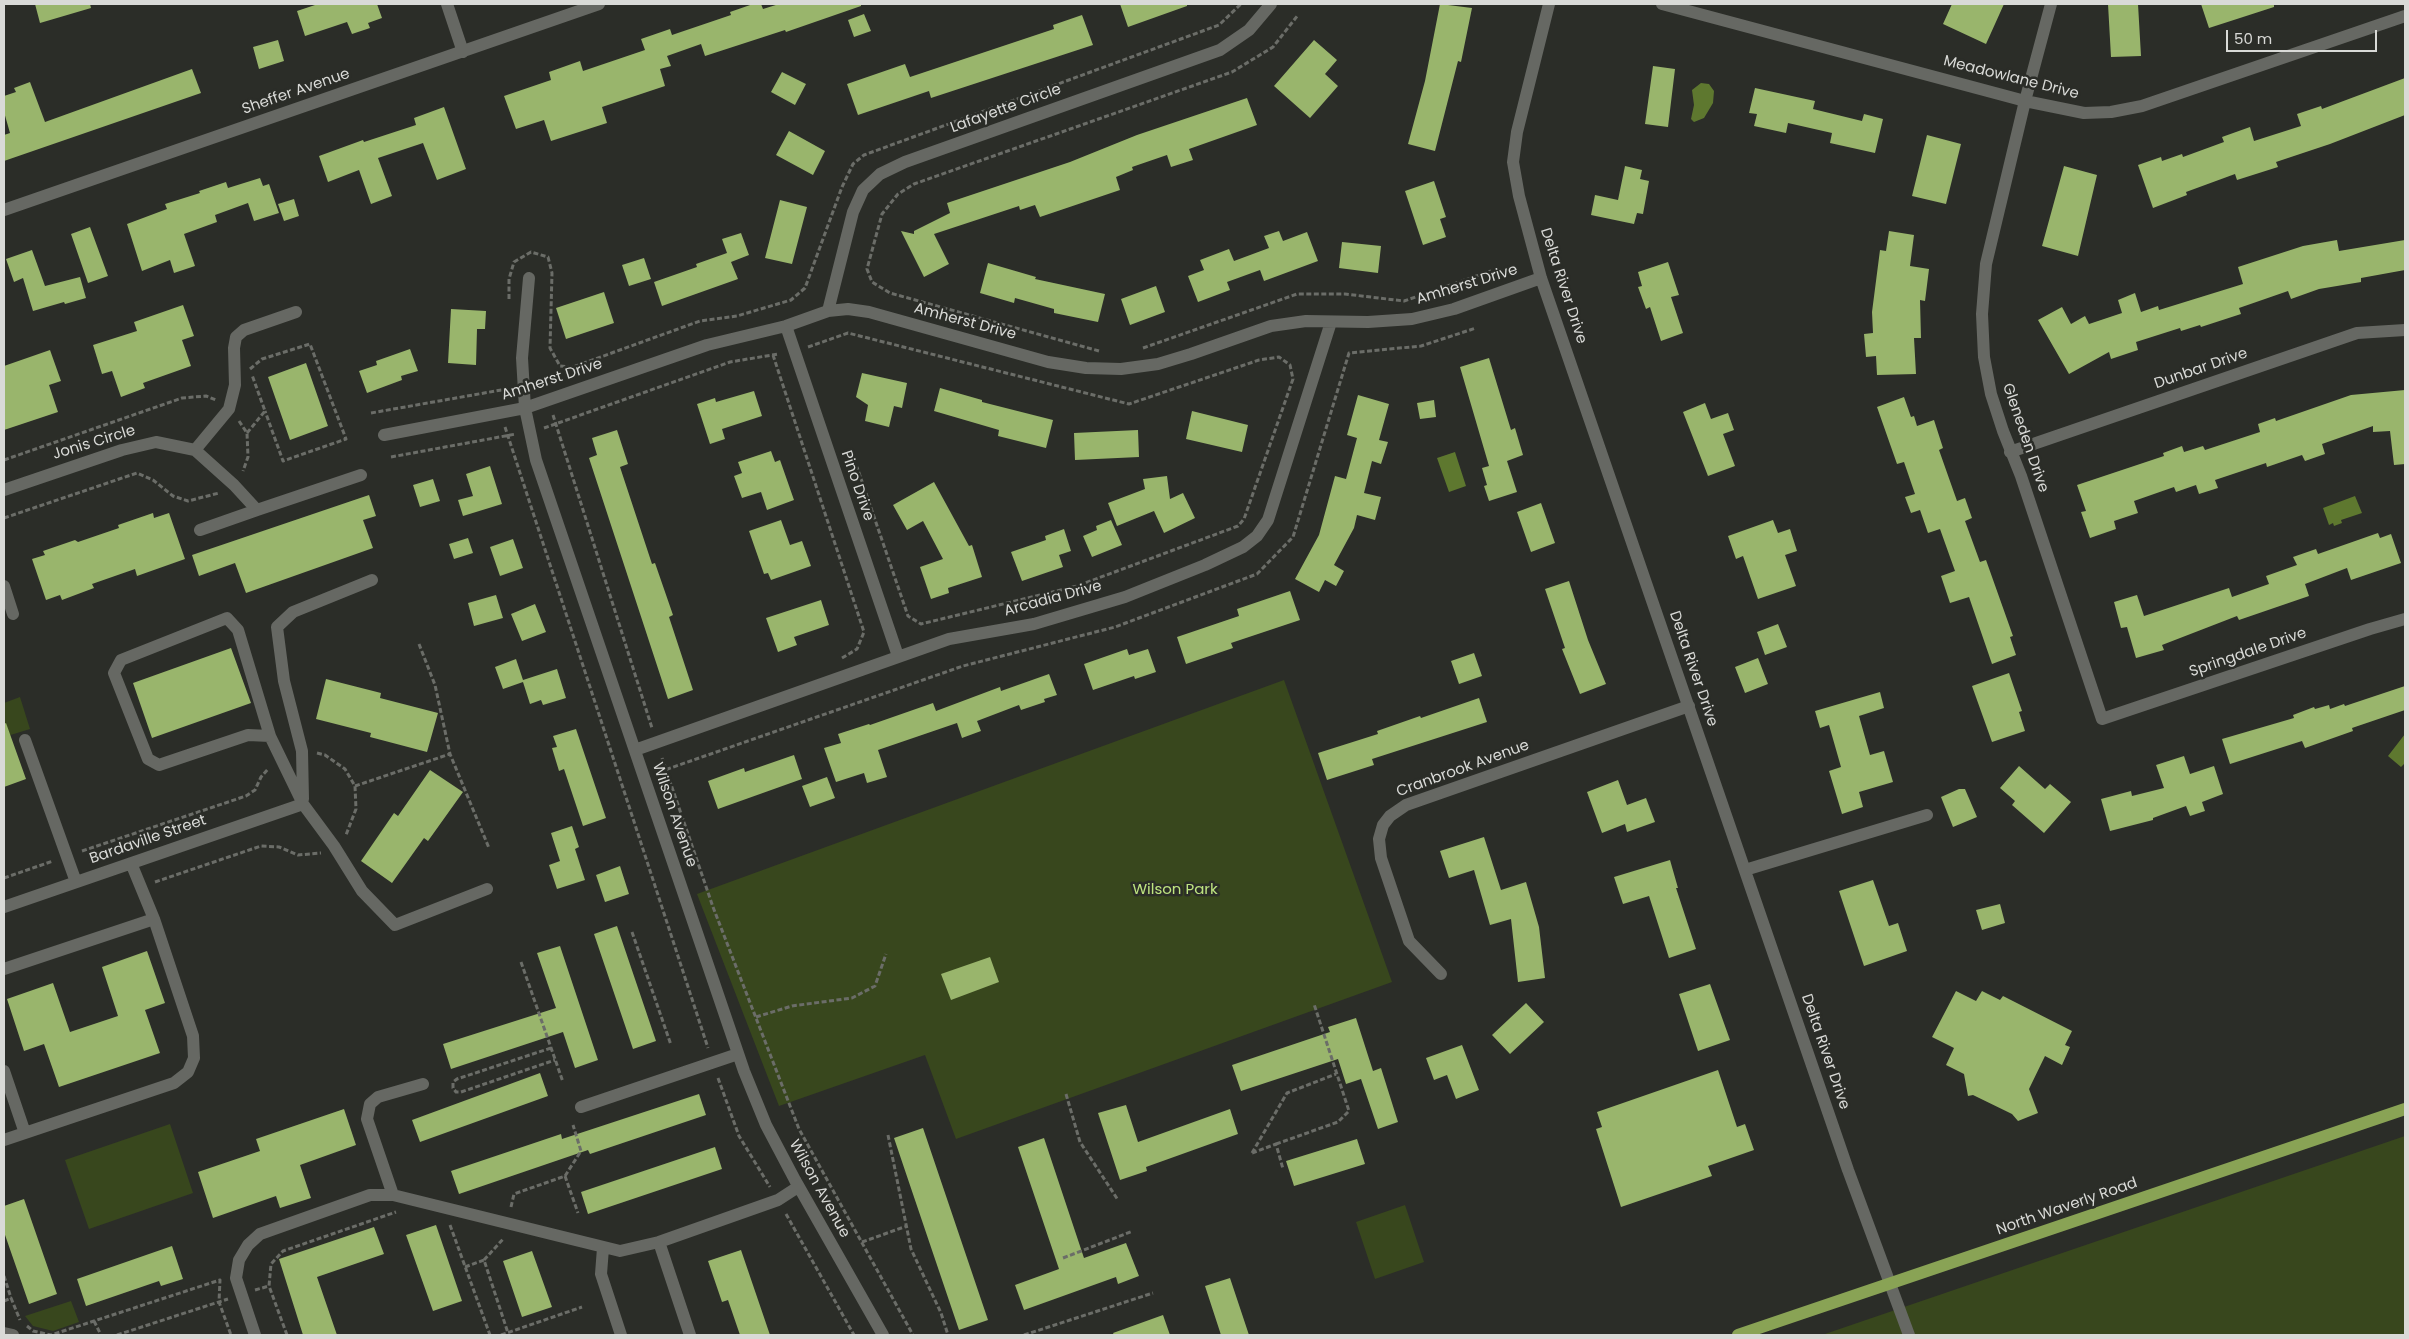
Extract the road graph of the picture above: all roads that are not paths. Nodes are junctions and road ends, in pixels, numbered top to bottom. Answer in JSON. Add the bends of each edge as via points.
{"nodes":[{"id":1,"x":447,"y":4,"type":"edge"},
{"id":2,"x":599,"y":4,"type":"edge"},
{"id":3,"x":1271,"y":4,"type":"edge"},
{"id":4,"x":1549,"y":4,"type":"edge"},
{"id":5,"x":1662,"y":4,"type":"edge"},
{"id":6,"x":2052,"y":4,"type":"edge"},
{"id":7,"x":2405,"y":16,"type":"edge"},
{"id":8,"x":463,"y":52,"type":"junction"},
{"id":9,"x":2025,"y":101,"type":"junction"},
{"id":10,"x":4,"y":210,"type":"edge"},
{"id":11,"x":529,"y":278,"type":"dead end"},
{"id":12,"x":1541,"y":278,"type":"junction"},
{"id":13,"x":828,"y":311,"type":"junction"},
{"id":14,"x":296,"y":312,"type":"dead end"},
{"id":15,"x":1331,"y":322,"type":"junction"},
{"id":16,"x":786,"y":326,"type":"junction"},
{"id":17,"x":2405,"y":330,"type":"edge"},
{"id":18,"x":525,"y":408,"type":"junction"},
{"id":19,"x":384,"y":435,"type":"dead end"},
{"id":20,"x":195,"y":450,"type":"junction"},
{"id":21,"x":2010,"y":452,"type":"junction"},
{"id":22,"x":361,"y":475,"type":"dead end"},
{"id":23,"x":4,"y":490,"type":"edge"},
{"id":24,"x":257,"y":510,"type":"junction"},
{"id":25,"x":200,"y":530,"type":"dead end"},
{"id":26,"x":372,"y":580,"type":"dead end"},
{"id":27,"x":4,"y":586,"type":"edge"},
{"id":28,"x":13,"y":614,"type":"dead end"},
{"id":29,"x":2405,"y":619,"type":"edge"},
{"id":30,"x":898,"y":656,"type":"junction"},
{"id":31,"x":1689,"y":706,"type":"junction"},
{"id":32,"x":2102,"y":719,"type":"joint"},
{"id":33,"x":270,"y":736,"type":"junction"},
{"id":34,"x":25,"y":740,"type":"dead end"},
{"id":35,"x":635,"y":750,"type":"junction"},
{"id":36,"x":303,"y":804,"type":"junction"},
{"id":37,"x":1927,"y":815,"type":"dead end"},
{"id":38,"x":131,"y":863,"type":"junction"},
{"id":39,"x":1745,"y":870,"type":"junction"},
{"id":40,"x":76,"y":882,"type":"junction"},
{"id":41,"x":487,"y":889,"type":"dead end"},
{"id":42,"x":4,"y":907,"type":"edge"},
{"id":43,"x":154,"y":920,"type":"junction"},
{"id":44,"x":4,"y":969,"type":"edge"},
{"id":45,"x":1440,"y":974,"type":"dead end"},
{"id":46,"x":738,"y":1054,"type":"junction"},
{"id":47,"x":4,"y":1071,"type":"edge"},
{"id":48,"x":423,"y":1084,"type":"dead end"},
{"id":49,"x":581,"y":1107,"type":"dead end"},
{"id":50,"x":2405,"y":1109,"type":"edge"},
{"id":51,"x":25,"y":1133,"type":"junction"},
{"id":52,"x":4,"y":1140,"type":"edge"},
{"id":53,"x":798,"y":1187,"type":"junction"},
{"id":54,"x":393,"y":1195,"type":"junction"},
{"id":55,"x":660,"y":1242,"type":"junction"},
{"id":56,"x":603,"y":1248,"type":"junction"},
{"id":57,"x":1890,"y":1284,"type":"junction"},
{"id":58,"x":4,"y":1333,"type":"edge"},
{"id":59,"x":13,"y":1335,"type":"edge"},
{"id":60,"x":255,"y":1335,"type":"edge"},
{"id":61,"x":621,"y":1335,"type":"edge"},
{"id":62,"x":690,"y":1335,"type":"edge"},
{"id":63,"x":883,"y":1335,"type":"edge"},
{"id":64,"x":1738,"y":1335,"type":"edge"},
{"id":65,"x":1909,"y":1335,"type":"edge"}],
"edges":[{"from":1,"to":8,"type":"street"},
{"from":2,"to":8,"type":"street","name":"Sheffer Avenue"},
{"from":3,"to":13,"type":"street","name":"Lafayette Circle","via":[[1249,30],[1220,50],[905,162],[880,174],[863,190],[853,212]]},
{"from":4,"to":12,"type":"street","name":"Delta River Drive","via":[[1520,115],[1514,162],[1519,196]]},
{"from":5,"to":9,"type":"street","name":"Meadowlane Drive"},
{"from":6,"to":9,"type":"street","name":"Gleneden Drive"},
{"from":7,"to":9,"type":"street","name":"Meadowlane Drive","via":[[2142,106],[2084,113]]},
{"from":8,"to":10,"type":"street","name":"Sheffer Avenue"},
{"from":9,"to":21,"type":"street","name":"Gleneden Drive","via":[[1986,264],[1982,314],[1989,385]]},
{"from":11,"to":18,"type":"street","name":"Wilson Avenue","via":[[522,358]]},
{"from":12,"to":15,"type":"street","name":"Amherst Drive","via":[[1454,309],[1412,319]]},
{"from":12,"to":31,"type":"street","name":"Delta River Drive"},
{"from":13,"to":15,"type":"street","name":"Amherst Drive","via":[[848,308],[870,312],[1048,362],[1121,369],[1158,364],[1271,326],[1306,321]]},
{"from":13,"to":16,"type":"street","name":"Amherst Drive"},
{"from":14,"to":20,"type":"street","via":[[244,330],[236,337],[235,385],[229,409]]},
{"from":15,"to":30,"type":"street","name":"Arcadia Drive","via":[[1268,520],[1243,548],[1125,597],[1034,624],[949,639]]},
{"from":16,"to":18,"type":"street","name":"Amherst Drive","via":[[707,345]]},
{"from":16,"to":30,"type":"street","name":"Pino Drive"},
{"from":17,"to":21,"type":"street","name":"Dunbar Drive","via":[[2349,336]]},
{"from":18,"to":19,"type":"street","name":"Amherst Drive"},
{"from":18,"to":35,"type":"street","name":"Wilson Avenue","via":[[536,460]]},
{"from":20,"to":23,"type":"street","name":"Jonis Circle","via":[[156,442],[122,450]]},
{"from":20,"to":24,"type":"street"},
{"from":21,"to":32,"type":"street","name":"Gleneden Drive","via":[[2021,476]]},
{"from":22,"to":24,"type":"street"},
{"from":24,"to":25,"type":"street"},
{"from":26,"to":36,"type":"street","via":[[293,612],[277,627],[284,681],[302,751]]},
{"from":27,"to":28,"type":"street"},
{"from":29,"to":32,"type":"street","name":"Springdale Drive"},
{"from":30,"to":35,"type":"street","name":"Arcadia Drive"},
{"from":31,"to":39,"type":"street","name":"Delta River Drive"},
{"from":31,"to":45,"type":"street","name":"Cranbrook Avenue","via":[[1406,806],[1390,816],[1379,839],[1381,858],[1409,941]]},
{"from":33,"to":33,"type":"street","via":[[248,735],[159,764],[148,759],[114,673],[121,660],[227,618],[238,630]]},
{"from":33,"to":36,"type":"street"},
{"from":34,"to":40,"type":"street"},
{"from":35,"to":46,"type":"street","name":"Wilson Avenue"},
{"from":36,"to":38,"type":"street","name":"Bardaville Street"},
{"from":36,"to":41,"type":"street","via":[[362,891],[395,925]]},
{"from":37,"to":39,"type":"street"},
{"from":38,"to":40,"type":"street","name":"Bardaville Street"},
{"from":38,"to":43,"type":"street"},
{"from":39,"to":57,"type":"street","name":"Delta River Drive"},
{"from":40,"to":42,"type":"street","name":"Bardaville Street"},
{"from":43,"to":44,"type":"street"},
{"from":43,"to":51,"type":"street","via":[[192,1036],[194,1058],[188,1072],[174,1083]]},
{"from":46,"to":49,"type":"street"},
{"from":46,"to":53,"type":"street","name":"Wilson Avenue","via":[[766,1124]]},
{"from":47,"to":51,"type":"street"},
{"from":48,"to":54,"type":"street","via":[[378,1098],[370,1104],[367,1119]]},
{"from":50,"to":57,"type":"main road","name":"North Waverly Road"},
{"from":51,"to":52,"type":"street"},
{"from":53,"to":55,"type":"street","via":[[778,1200]]},
{"from":53,"to":63,"type":"street","name":"Wilson Avenue"},
{"from":54,"to":56,"type":"street"},
{"from":54,"to":60,"type":"street","via":[[370,1195],[260,1234],[248,1245],[236,1278]]},
{"from":55,"to":56,"type":"street","via":[[620,1251]]},
{"from":55,"to":62,"type":"street"},
{"from":56,"to":61,"type":"street","via":[[601,1274]]},
{"from":57,"to":64,"type":"main road","name":"North Waverly Road"},
{"from":57,"to":65,"type":"street","name":"Delta River Drive"},
{"from":58,"to":59,"type":"street"}]}
